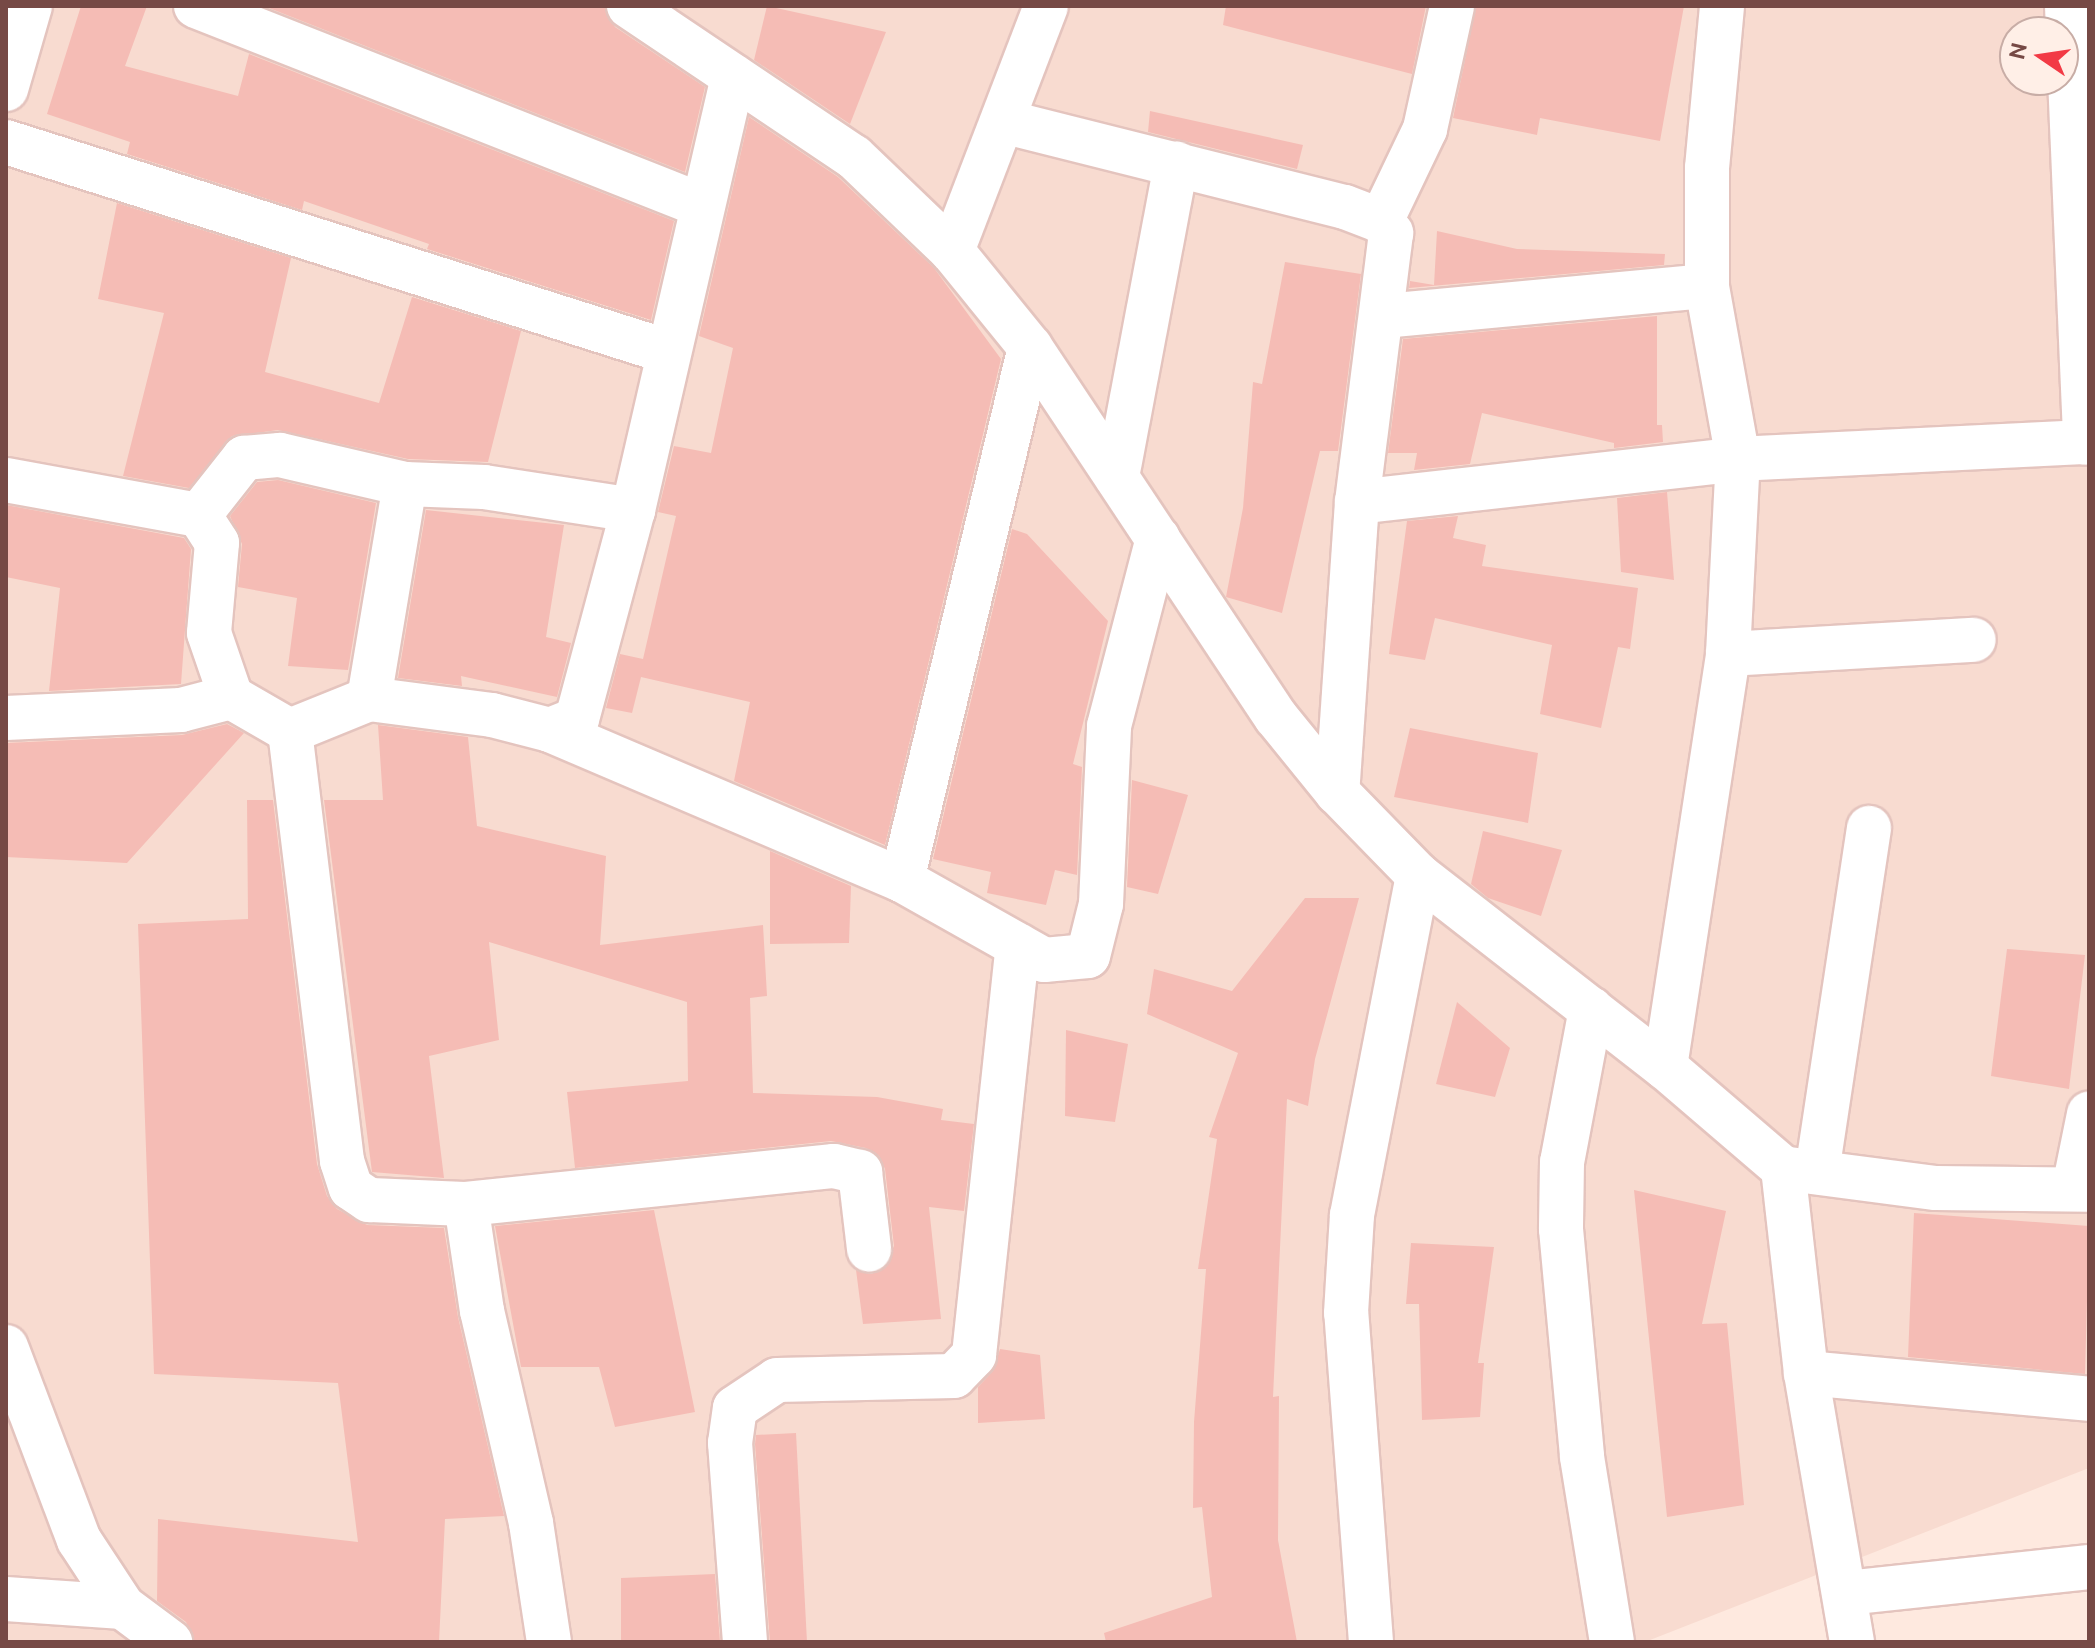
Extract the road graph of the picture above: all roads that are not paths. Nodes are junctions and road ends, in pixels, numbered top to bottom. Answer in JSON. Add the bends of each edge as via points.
{"nodes":[{"id":1,"x":30,"y":6,"type":"edge"},
{"id":2,"x":196,"y":6,"type":"edge"},
{"id":3,"x":629,"y":6,"type":"edge"},
{"id":4,"x":1452,"y":6,"type":"edge"},
{"id":5,"x":1722,"y":6,"type":"edge"},
{"id":6,"x":2067,"y":6,"type":"edge"},
{"id":7,"x":1034,"y":9,"type":"edge"},
{"id":8,"x":733,"y":76,"type":"junction"},
{"id":9,"x":6,"y":89,"type":"edge"},
{"id":10,"x":1006,"y":122,"type":"junction"},
{"id":11,"x":6,"y":142,"type":"edge"},
{"id":12,"x":1176,"y":164,"type":"junction"},
{"id":13,"x":701,"y":205,"type":"junction"},
{"id":14,"x":1381,"y":221,"type":"junction"},
{"id":15,"x":952,"y":251,"type":"junction"},
{"id":16,"x":1707,"y":286,"type":"junction"},
{"id":17,"x":1383,"y":316,"type":"junction"},
{"id":18,"x":1030,"y":347,"type":"junction"},
{"id":19,"x":669,"y":352,"type":"junction"},
{"id":20,"x":2087,"y":442,"type":"edge"},
{"id":21,"x":1738,"y":459,"type":"junction"},
{"id":22,"x":1117,"y":477,"type":"junction"},
{"id":23,"x":6,"y":480,"type":"edge"},
{"id":24,"x":405,"y":484,"type":"junction"},
{"id":25,"x":1357,"y":502,"type":"junction"},
{"id":26,"x":633,"y":510,"type":"junction"},
{"id":27,"x":199,"y":515,"type":"junction"},
{"id":28,"x":1158,"y":538,"type":"junction"},
{"id":29,"x":1974,"y":640,"type":"dead end"},
{"id":30,"x":1728,"y":654,"type":"junction"},
{"id":31,"x":231,"y":697,"type":"junction"},
{"id":32,"x":369,"y":699,"type":"junction"},
{"id":33,"x":6,"y":718,"type":"edge"},
{"id":34,"x":550,"y":730,"type":"junction"},
{"id":35,"x":290,"y":731,"type":"junction"},
{"id":36,"x":1337,"y":792,"type":"junction"},
{"id":37,"x":1869,"y":828,"type":"dead end"},
{"id":38,"x":1418,"y":875,"type":"junction"},
{"id":39,"x":902,"y":880,"type":"junction"},
{"id":40,"x":1018,"y":945,"type":"junction"},
{"id":41,"x":1591,"y":1009,"type":"junction"},
{"id":42,"x":1665,"y":1067,"type":"junction"},
{"id":43,"x":2089,"y":1114,"type":"edge"},
{"id":44,"x":1800,"y":1170,"type":"junction"},
{"id":45,"x":2082,"y":1189,"type":"edge"},
{"id":46,"x":466,"y":1204,"type":"junction"},
{"id":47,"x":869,"y":1249,"type":"dead end"},
{"id":48,"x":6,"y":1347,"type":"edge"},
{"id":49,"x":1806,"y":1373,"type":"junction"},
{"id":50,"x":2089,"y":1399,"type":"edge"},
{"id":51,"x":2089,"y":1567,"type":"edge"},
{"id":52,"x":1846,"y":1593,"type":"junction"},
{"id":53,"x":6,"y":1599,"type":"edge"},
{"id":54,"x":123,"y":1607,"type":"junction"},
{"id":55,"x":170,"y":1642,"type":"edge"},
{"id":56,"x":549,"y":1642,"type":"edge"},
{"id":57,"x":745,"y":1642,"type":"edge"},
{"id":58,"x":1371,"y":1642,"type":"edge"},
{"id":59,"x":1612,"y":1642,"type":"edge"},
{"id":60,"x":1852,"y":1642,"type":"edge"}],
"edges":[{"from":1,"to":9,"type":"street"},
{"from":2,"to":13,"type":"street"},
{"from":3,"to":8,"type":"street"},
{"from":4,"to":14,"type":"street","via":[[1425,129]]},
{"from":5,"to":16,"type":"street","via":[[1707,168]]},
{"from":6,"to":20,"type":"street"},
{"from":7,"to":10,"type":"street"},
{"from":8,"to":13,"type":"street"},
{"from":8,"to":15,"type":"street","via":[[854,157]]},
{"from":10,"to":12,"type":"street"},
{"from":10,"to":15,"type":"street"},
{"from":11,"to":19,"type":"street"},
{"from":12,"to":14,"type":"street"},
{"from":12,"to":22,"type":"street"},
{"from":13,"to":19,"type":"street"},
{"from":14,"to":17,"type":"street","via":[[1391,233]]},
{"from":15,"to":18,"type":"street"},
{"from":16,"to":17,"type":"street"},
{"from":16,"to":21,"type":"street"},
{"from":17,"to":25,"type":"street"},
{"from":18,"to":22,"type":"street"},
{"from":18,"to":39,"type":"street"},
{"from":19,"to":26,"type":"street"},
{"from":20,"to":21,"type":"street"},
{"from":21,"to":25,"type":"street"},
{"from":21,"to":30,"type":"street"},
{"from":22,"to":28,"type":"street"},
{"from":23,"to":27,"type":"street"},
{"from":24,"to":26,"type":"street","via":[[484,487]]},
{"from":24,"to":27,"type":"street","via":[[280,455],[244,458]]},
{"from":24,"to":32,"type":"street"},
{"from":25,"to":36,"type":"street"},
{"from":26,"to":34,"type":"street","via":[[577,719]]},
{"from":27,"to":31,"type":"street","via":[[217,543],[209,633]]},
{"from":28,"to":36,"type":"street","via":[[1276,717]]},
{"from":28,"to":40,"type":"street","via":[[1109,726],[1101,904],[1088,956],[1044,960]]},
{"from":29,"to":30,"type":"street"},
{"from":30,"to":42,"type":"street"},
{"from":31,"to":33,"type":"street","via":[[181,710]]},
{"from":31,"to":35,"type":"street"},
{"from":32,"to":34,"type":"street","via":[[492,715]]},
{"from":32,"to":35,"type":"street"},
{"from":34,"to":39,"type":"street"},
{"from":35,"to":46,"type":"street","via":[[342,1161],[351,1188],[369,1200]]},
{"from":36,"to":38,"type":"street"},
{"from":37,"to":44,"type":"street"},
{"from":38,"to":41,"type":"street"},
{"from":38,"to":58,"type":"street","via":[[1352,1215],[1347,1299]]},
{"from":39,"to":40,"type":"street"},
{"from":40,"to":57,"type":"street","via":[[974,1355],[954,1376],[777,1380],[735,1408],[730,1443]]},
{"from":41,"to":42,"type":"street"},
{"from":41,"to":59,"type":"street","via":[[1562,1162],[1561,1229],[1582,1457]]},
{"from":42,"to":44,"type":"street"},
{"from":43,"to":45,"type":"street"},
{"from":44,"to":45,"type":"street","via":[[1936,1188]]},
{"from":44,"to":49,"type":"street"},
{"from":46,"to":47,"type":"street","via":[[834,1166],[860,1172]]},
{"from":46,"to":56,"type":"street","via":[[482,1311],[531,1523]]},
{"from":48,"to":54,"type":"street","via":[[79,1540]]},
{"from":49,"to":50,"type":"street"},
{"from":49,"to":52,"type":"street"},
{"from":51,"to":52,"type":"street"},
{"from":52,"to":60,"type":"street"},
{"from":53,"to":54,"type":"street"},
{"from":54,"to":55,"type":"street"}]}
